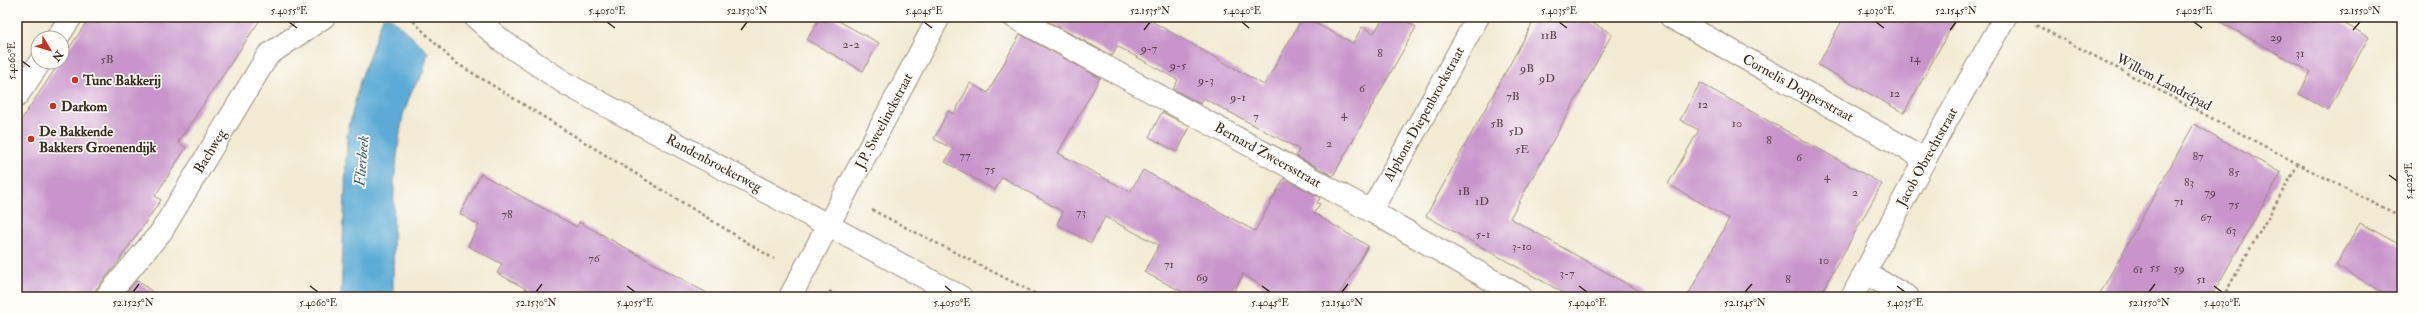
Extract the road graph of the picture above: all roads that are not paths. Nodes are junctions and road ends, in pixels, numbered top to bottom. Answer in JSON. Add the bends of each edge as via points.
{"nodes":[{"id":1,"x":71,"y":17,"type":"edge"},
{"id":2,"x":324,"y":17,"type":"edge"},
{"id":3,"x":475,"y":17,"type":"edge"},
{"id":4,"x":939,"y":17,"type":"edge"},
{"id":5,"x":1014,"y":17,"type":"edge"},
{"id":6,"x":1478,"y":17,"type":"edge"},
{"id":7,"x":1671,"y":17,"type":"edge"},
{"id":8,"x":2004,"y":17,"type":"edge"},
{"id":9,"x":62,"y":30,"type":"edge"},
{"id":10,"x":35,"y":70,"type":"edge"},
{"id":11,"x":17,"y":96,"type":"edge"},
{"id":12,"x":1926,"y":159,"type":"junction"},
{"id":13,"x":1371,"y":211,"type":"junction"},
{"id":14,"x":829,"y":224,"type":"junction"},
{"id":15,"x":1865,"y":273,"type":"junction"},
{"id":16,"x":106,"y":297,"type":"edge"},
{"id":17,"x":790,"y":297,"type":"edge"},
{"id":18,"x":961,"y":297,"type":"edge"},
{"id":19,"x":1521,"y":297,"type":"edge"},
{"id":20,"x":1852,"y":297,"type":"edge"},
{"id":21,"x":1908,"y":297,"type":"edge"}],
"edges":[{"from":1,"to":9,"type":"street"},
{"from":2,"to":16,"type":"street","name":"Bachweg","via":[[268,55],[160,232]]},
{"from":3,"to":14,"type":"street","name":"Randenbroekerweg","via":[[502,41],[568,85]]},
{"from":4,"to":14,"type":"street","name":"J.P. Sweelinckstraat"},
{"from":5,"to":13,"type":"street","name":"Bernard Zweersstraat"},
{"from":6,"to":13,"type":"street","name":"Alphons Diepenbrockstraat"},
{"from":7,"to":12,"type":"street","name":"Cornelis Dopperstraat"},
{"from":8,"to":12,"type":"street","name":"Jacob Obrechtstraat"},
{"from":10,"to":11,"type":"street"},
{"from":12,"to":15,"type":"street","name":"Jacob Obrechtstraat"},
{"from":13,"to":19,"type":"street","name":"Bernard Zweersstraat"},
{"from":14,"to":17,"type":"street","name":"J.P. Sweelinckstraat"},
{"from":14,"to":18,"type":"street","name":"Randenbroekerweg"},
{"from":15,"to":20,"type":"street","name":"Jacob Obrechtstraat"},
{"from":15,"to":21,"type":"street"}]}
